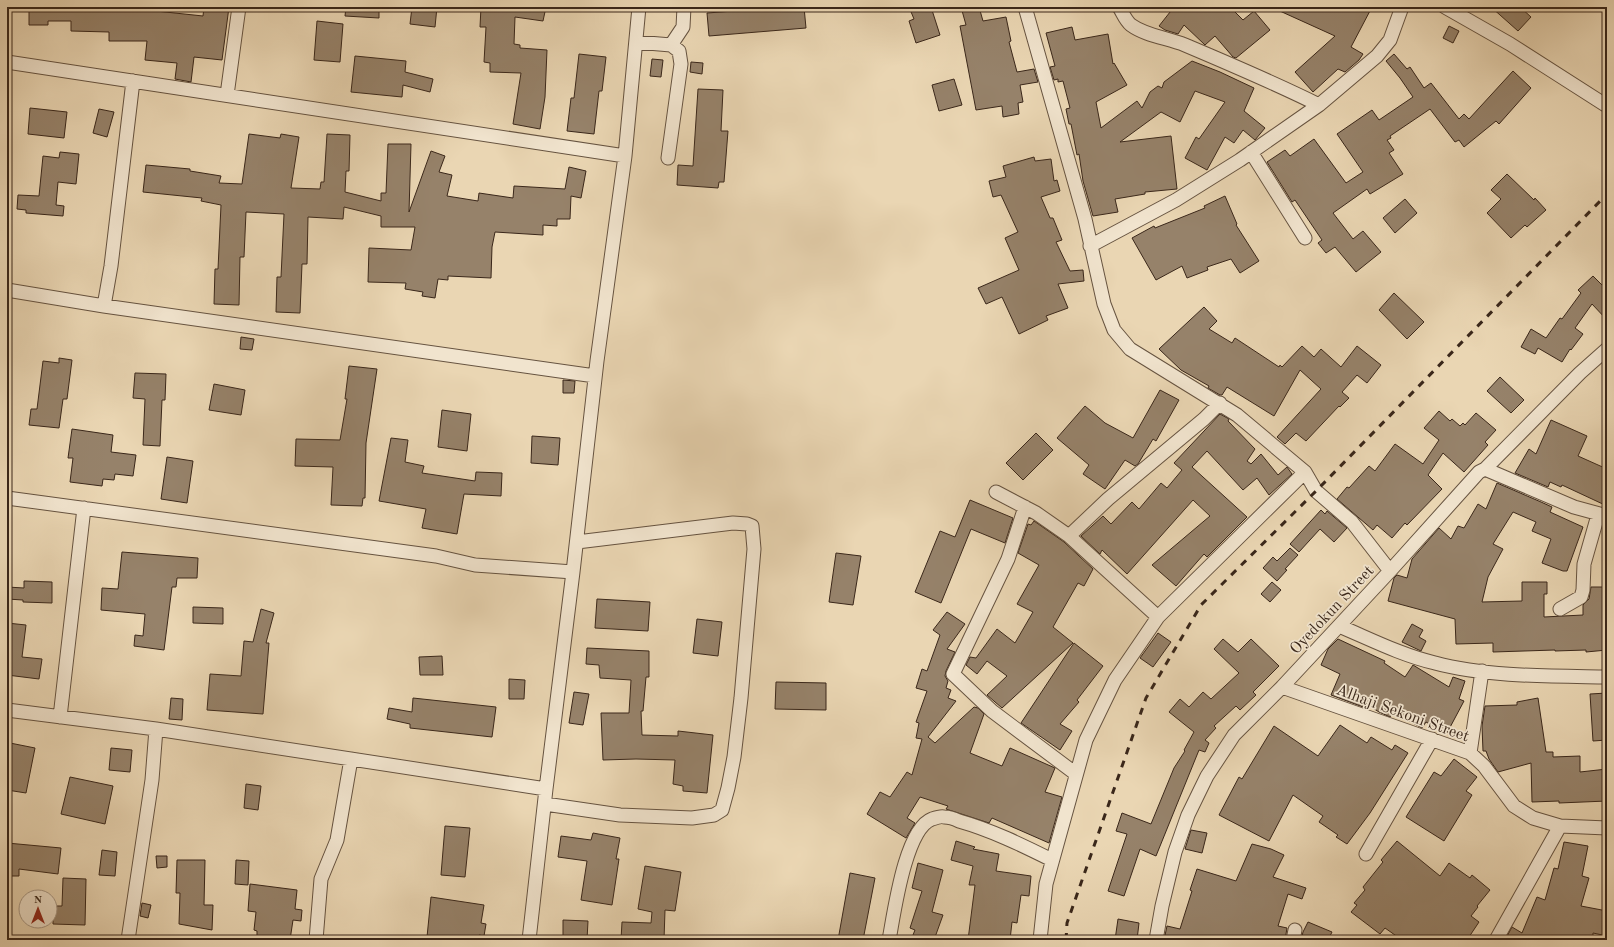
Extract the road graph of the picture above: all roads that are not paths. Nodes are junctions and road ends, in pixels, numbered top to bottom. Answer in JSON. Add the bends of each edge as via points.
{"nodes":[{"id":1,"x":239,"y":7,"type":"edge"},
{"id":2,"x":639,"y":7,"type":"edge"},
{"id":3,"x":684,"y":7,"type":"edge"},
{"id":4,"x":1025,"y":7,"type":"edge"},
{"id":5,"x":1120,"y":7,"type":"edge"},
{"id":6,"x":1402,"y":7,"type":"edge"},
{"id":7,"x":1445,"y":7,"type":"edge"},
{"id":8,"x":636,"y":42,"type":"junction"},
{"id":9,"x":671,"y":45,"type":"junction"},
{"id":10,"x":7,"y":62,"type":"edge"},
{"id":11,"x":133,"y":81,"type":"junction"},
{"id":12,"x":227,"y":94,"type":"junction"},
{"id":13,"x":1319,"y":104,"type":"junction"},
{"id":14,"x":1607,"y":106,"type":"edge"},
{"id":15,"x":1251,"y":152,"type":"junction"},
{"id":16,"x":625,"y":156,"type":"junction"},
{"id":17,"x":668,"y":158,"type":"dead end"},
{"id":18,"x":1305,"y":238,"type":"dead end"},
{"id":19,"x":1090,"y":246,"type":"junction"},
{"id":20,"x":7,"y":290,"type":"edge"},
{"id":21,"x":104,"y":306,"type":"junction"},
{"id":22,"x":1607,"y":349,"type":"edge"},
{"id":23,"x":595,"y":376,"type":"junction"},
{"id":24,"x":1220,"y":403,"type":"junction"},
{"id":25,"x":1485,"y":468,"type":"junction"},
{"id":26,"x":1305,"y":472,"type":"junction"},
{"id":27,"x":996,"y":492,"type":"dead end"},
{"id":28,"x":7,"y":498,"type":"edge"},
{"id":29,"x":1025,"y":507,"type":"junction"},
{"id":30,"x":84,"y":508,"type":"junction"},
{"id":31,"x":1603,"y":515,"type":"edge"},
{"id":32,"x":1069,"y":536,"type":"junction"},
{"id":33,"x":577,"y":542,"type":"junction"},
{"id":34,"x":1390,"y":571,"type":"junction"},
{"id":35,"x":573,"y":572,"type":"junction"},
{"id":36,"x":1560,"y":609,"type":"dead end"},
{"id":37,"x":1158,"y":617,"type":"junction"},
{"id":38,"x":1339,"y":626,"type":"junction"},
{"id":39,"x":1482,"y":671,"type":"junction"},
{"id":40,"x":1607,"y":677,"type":"edge"},
{"id":41,"x":1282,"y":687,"type":"junction"},
{"id":42,"x":7,"y":710,"type":"edge"},
{"id":43,"x":60,"y":717,"type":"junction"},
{"id":44,"x":156,"y":729,"type":"junction"},
{"id":45,"x":1432,"y":739,"type":"junction"},
{"id":46,"x":1470,"y":753,"type":"junction"},
{"id":47,"x":351,"y":759,"type":"junction"},
{"id":48,"x":1076,"y":774,"type":"junction"},
{"id":49,"x":546,"y":789,"type":"junction"},
{"id":50,"x":545,"y":804,"type":"junction"},
{"id":51,"x":1560,"y":826,"type":"junction"},
{"id":52,"x":1607,"y":828,"type":"edge"},
{"id":53,"x":1366,"y":854,"type":"dead end"},
{"id":54,"x":1052,"y":860,"type":"junction"},
{"id":55,"x":128,"y":940,"type":"edge"},
{"id":56,"x":316,"y":940,"type":"edge"},
{"id":57,"x":529,"y":940,"type":"edge"},
{"id":58,"x":890,"y":940,"type":"edge"},
{"id":59,"x":1040,"y":940,"type":"edge"},
{"id":60,"x":1156,"y":940,"type":"edge"},
{"id":61,"x":1496,"y":940,"type":"edge"}],
"edges":[{"from":1,"to":12,"type":"street"},
{"from":2,"to":8,"type":"street"},
{"from":3,"to":9,"type":"street","via":[[683,27]]},
{"from":4,"to":19,"type":"street","via":[[1085,219]]},
{"from":5,"to":13,"type":"street","via":[[1131,25],[1141,30],[1190,47]]},
{"from":6,"to":13,"type":"street","via":[[1390,40],[1377,56]]},
{"from":7,"to":14,"type":"street","via":[[1510,44]]},
{"from":8,"to":9,"type":"street"},
{"from":8,"to":16,"type":"street"},
{"from":9,"to":17,"type":"street","via":[[679,51],[681,64]]},
{"from":10,"to":11,"type":"street"},
{"from":11,"to":12,"type":"street"},
{"from":11,"to":21,"type":"street"},
{"from":12,"to":16,"type":"street"},
{"from":13,"to":15,"type":"street"},
{"from":15,"to":18,"type":"street"},
{"from":15,"to":19,"type":"street","via":[[1176,200]]},
{"from":16,"to":23,"type":"street"},
{"from":19,"to":24,"type":"street","via":[[1104,304],[1114,330],[1130,349]]},
{"from":20,"to":21,"type":"street"},
{"from":21,"to":23,"type":"street"},
{"from":22,"to":25,"type":"street","name":"Oyedokun Street"},
{"from":23,"to":33,"type":"street"},
{"from":24,"to":26,"type":"street"},
{"from":24,"to":32,"type":"street"},
{"from":25,"to":31,"type":"street","via":[[1574,507]]},
{"from":25,"to":34,"type":"street","name":"Oyedokun Street"},
{"from":26,"to":34,"type":"street","via":[[1316,491],[1352,522]]},
{"from":26,"to":37,"type":"street"},
{"from":27,"to":29,"type":"street"},
{"from":28,"to":30,"type":"street"},
{"from":29,"to":32,"type":"street"},
{"from":29,"to":48,"type":"street","via":[[1008,559],[952,674],[992,711]]},
{"from":30,"to":35,"type":"street","via":[[436,556],[475,566]]},
{"from":30,"to":43,"type":"street"},
{"from":31,"to":36,"type":"street","via":[[1584,564],[1581,596]]},
{"from":32,"to":37,"type":"street"},
{"from":33,"to":35,"type":"street"},
{"from":33,"to":50,"type":"street","via":[[732,523],[752,526],[754,549],[740,705],[728,788],[722,810],[714,815],[692,818],[620,815]]},
{"from":34,"to":38,"type":"street","name":"Oyedokun Street"},
{"from":35,"to":49,"type":"street"},
{"from":37,"to":48,"type":"street","via":[[1115,680],[1086,740]]},
{"from":38,"to":39,"type":"street","via":[[1389,648],[1435,664]]},
{"from":38,"to":41,"type":"street","name":"Oyedokun Street"},
{"from":39,"to":40,"type":"street"},
{"from":39,"to":46,"type":"street"},
{"from":41,"to":45,"type":"street","name":"Alhaji Sekoni Street"},
{"from":41,"to":60,"type":"street","name":"Oyedokun Street","via":[[1234,735],[1207,776],[1188,815],[1175,852]]},
{"from":42,"to":43,"type":"street"},
{"from":43,"to":44,"type":"street"},
{"from":44,"to":47,"type":"street"},
{"from":44,"to":55,"type":"street","via":[[152,780]]},
{"from":45,"to":46,"type":"street","name":"Alhaji Sekoni Street"},
{"from":45,"to":53,"type":"street"},
{"from":46,"to":51,"type":"street","name":"Alhaji Sekoni Street","via":[[1484,766],[1514,806],[1533,818]]},
{"from":47,"to":49,"type":"street"},
{"from":47,"to":56,"type":"street","via":[[337,840],[321,879]]},
{"from":48,"to":54,"type":"street"},
{"from":49,"to":50,"type":"street"},
{"from":50,"to":57,"type":"street"},
{"from":51,"to":52,"type":"street","name":"Alhaji Sekoni Street"},
{"from":51,"to":61,"type":"street"},
{"from":54,"to":58,"type":"street","via":[[968,823],[945,816],[932,819],[923,825],[913,841],[900,882]]},
{"from":54,"to":59,"type":"street","via":[[1046,884]]}]}
